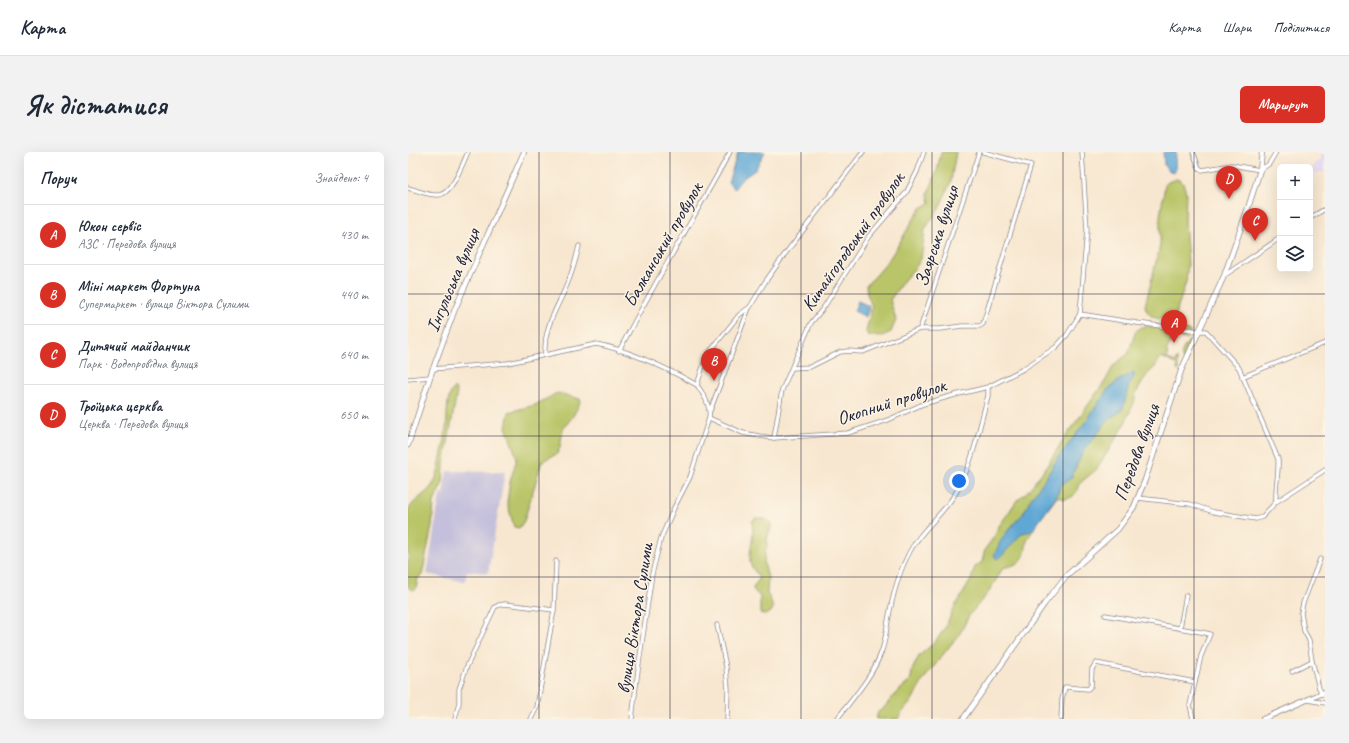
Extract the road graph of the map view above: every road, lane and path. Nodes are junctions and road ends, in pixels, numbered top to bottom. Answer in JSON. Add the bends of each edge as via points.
{"nodes":[{"id":1,"x":468,"y":152,"type":"edge"},
{"id":2,"x":524,"y":152,"type":"edge"},
{"id":3,"x":730,"y":152,"type":"edge"},
{"id":4,"x":863,"y":152,"type":"edge"},
{"id":5,"x":924,"y":152,"type":"edge"},
{"id":6,"x":979,"y":152,"type":"edge"},
{"id":7,"x":984,"y":152,"type":"edge"},
{"id":8,"x":1082,"y":152,"type":"edge"},
{"id":9,"x":1193,"y":152,"type":"edge"},
{"id":10,"x":1262,"y":152,"type":"edge"},
{"id":11,"x":1276,"y":152,"type":"edge"},
{"id":12,"x":1260,"y":170,"type":"junction"},
{"id":13,"x":408,"y":188,"type":"edge"},
{"id":14,"x":1325,"y":209,"type":"edge"},
{"id":15,"x":1313,"y":216,"type":"edge"},
{"id":16,"x":1277,"y":240,"type":"edge"},
{"id":17,"x":579,"y":246,"type":"dead end"},
{"id":18,"x":1224,"y":276,"type":"junction"},
{"id":19,"x":750,"y":307,"type":"junction"},
{"id":20,"x":1080,"y":314,"type":"junction"},
{"id":21,"x":920,"y":329,"type":"junction"},
{"id":22,"x":1200,"y":331,"type":"junction"},
{"id":23,"x":1325,"y":343,"type":"edge"},
{"id":24,"x":619,"y":351,"type":"junction"},
{"id":25,"x":545,"y":355,"type":"junction"},
{"id":26,"x":792,"y":368,"type":"junction"},
{"id":27,"x":432,"y":369,"type":"junction"},
{"id":28,"x":430,"y":377,"type":"junction"},
{"id":29,"x":1242,"y":377,"type":"junction"},
{"id":30,"x":408,"y":379,"type":"edge"},
{"id":31,"x":697,"y":385,"type":"junction"},
{"id":32,"x":988,"y":387,"type":"junction"},
{"id":33,"x":710,"y":412,"type":"junction"},
{"id":34,"x":709,"y":418,"type":"junction"},
{"id":35,"x":774,"y":438,"type":"junction"},
{"id":36,"x":408,"y":445,"type":"edge"},
{"id":37,"x":1325,"y":470,"type":"edge"},
{"id":38,"x":1138,"y":498,"type":"junction"},
{"id":39,"x":1276,"y":502,"type":"junction"},
{"id":40,"x":1320,"y":559,"type":"dead end"},
{"id":41,"x":556,"y":561,"type":"dead end"},
{"id":42,"x":1186,"y":595,"type":"dead end"},
{"id":43,"x":554,"y":610,"type":"junction"},
{"id":44,"x":1105,"y":616,"type":"dead end"},
{"id":45,"x":716,"y":625,"type":"dead end"},
{"id":46,"x":1180,"y":628,"type":"junction"},
{"id":47,"x":1312,"y":661,"type":"junction"},
{"id":48,"x":1292,"y":671,"type":"dead end"},
{"id":49,"x":1195,"y":682,"type":"junction"},
{"id":50,"x":1324,"y":693,"type":"edge"},
{"id":51,"x":1308,"y":700,"type":"junction"},
{"id":52,"x":1325,"y":703,"type":"edge"},
{"id":53,"x":455,"y":719,"type":"edge"},
{"id":54,"x":531,"y":719,"type":"edge"},
{"id":55,"x":632,"y":719,"type":"edge"},
{"id":56,"x":727,"y":719,"type":"edge"},
{"id":57,"x":837,"y":719,"type":"edge"},
{"id":58,"x":963,"y":719,"type":"edge"},
{"id":59,"x":1061,"y":719,"type":"edge"},
{"id":60,"x":1193,"y":719,"type":"edge"},
{"id":61,"x":1263,"y":719,"type":"edge"}],
"edges":[{"from":1,"to":13,"type":"street","via":[[454,182],[445,193],[437,196]]},
{"from":2,"to":27,"type":"street","name":"Інгульська вулиця","via":[[469,276]]},
{"from":3,"to":24,"type":"street","name":"Балканський провулок","via":[[641,307]]},
{"from":4,"to":19,"type":"street","name":"вулиця Віктора Сулими","via":[[785,254]]},
{"from":5,"to":26,"type":"street","name":"Китайгородський провулок","via":[[906,193],[869,236],[811,323]]},
{"from":6,"to":21,"type":"street","name":"Заярська вулиця"},
{"from":7,"to":21,"type":"street","via":[[1031,165],[984,324],[940,330]]},
{"from":8,"to":20,"type":"street","via":[[1087,230]]},
{"from":9,"to":12,"type":"street","via":[[1202,170],[1232,165]]},
{"from":10,"to":12,"type":"street","name":"Передова вулиця"},
{"from":11,"to":12,"type":"street","via":[[1269,164]]},
{"from":12,"to":18,"type":"street","name":"Передова вулиця"},
{"from":14,"to":15,"type":"street"},
{"from":16,"to":18,"type":"street"},
{"from":17,"to":25,"type":"street","via":[[575,264],[546,332]]},
{"from":18,"to":22,"type":"street","name":"Передова вулиця"},
{"from":19,"to":31,"type":"street","name":"вулиця Віктора Сулими","via":[[739,315],[707,355]]},
{"from":19,"to":33,"type":"street","name":"вулиця Віктора Сулими"},
{"from":20,"to":22,"type":"street"},
{"from":20,"to":32,"type":"street","name":"Окопний провулок","via":[[1056,347],[1023,369]]},
{"from":21,"to":26,"type":"street","via":[[863,352],[840,352],[810,367]]},
{"from":22,"to":29,"type":"street","via":[[1206,331],[1225,351],[1239,368]]},
{"from":22,"to":38,"type":"street","name":"Передова вулиця","via":[[1181,372]]},
{"from":23,"to":29,"type":"street"},
{"from":24,"to":25,"type":"street","via":[[596,344]]},
{"from":24,"to":31,"type":"street","via":[[676,373]]},
{"from":25,"to":27,"type":"street","via":[[508,363]]},
{"from":26,"to":35,"type":"street","name":"Китайгородський провулок","via":[[782,390]]},
{"from":27,"to":28,"type":"street","name":"Інгульська вулиця"},
{"from":28,"to":30,"type":"street"},
{"from":28,"to":36,"type":"street","name":"Інгульська вулиця"},
{"from":29,"to":39,"type":"street","via":[[1278,458]]},
{"from":31,"to":33,"type":"street","via":[[705,397]]},
{"from":32,"to":35,"type":"street","name":"Окопний провулок","via":[[923,404],[888,420],[848,433]]},
{"from":32,"to":57,"type":"street","via":[[988,396],[969,464],[958,490],[907,555],[896,583],[881,655]]},
{"from":33,"to":34,"type":"street","name":"вулиця Віктора Сулими"},
{"from":34,"to":35,"type":"street","name":"Окопний провулок","via":[[743,433]]},
{"from":34,"to":55,"type":"street","name":"вулиця Віктора Сулими","via":[[690,477],[661,538],[652,574]]},
{"from":37,"to":39,"type":"street"},
{"from":38,"to":39,"type":"street","via":[[1190,504],[1214,512],[1256,519],[1262,517]]},
{"from":38,"to":58,"type":"street","name":"Передова вулиця","via":[[1118,529],[1062,582]]},
{"from":40,"to":47,"type":"street","via":[[1301,613]]},
{"from":41,"to":43,"type":"street"},
{"from":42,"to":46,"type":"street"},
{"from":43,"to":53,"type":"street","via":[[505,604],[495,607],[465,671],[459,688]]},
{"from":43,"to":54,"type":"street","via":[[537,707]]},
{"from":44,"to":46,"type":"street"},
{"from":45,"to":56,"type":"street","via":[[726,667]]},
{"from":46,"to":49,"type":"street","via":[[1210,634],[1201,656]]},
{"from":47,"to":48,"type":"street"},
{"from":47,"to":50,"type":"street","via":[[1319,688]]},
{"from":49,"to":59,"type":"street","via":[[1096,662],[1092,669],[1091,686],[1088,689],[1065,687]]},
{"from":49,"to":60,"type":"street","via":[[1190,705]]},
{"from":50,"to":51,"type":"street"},
{"from":51,"to":52,"type":"street"},
{"from":51,"to":61,"type":"street"}]}
